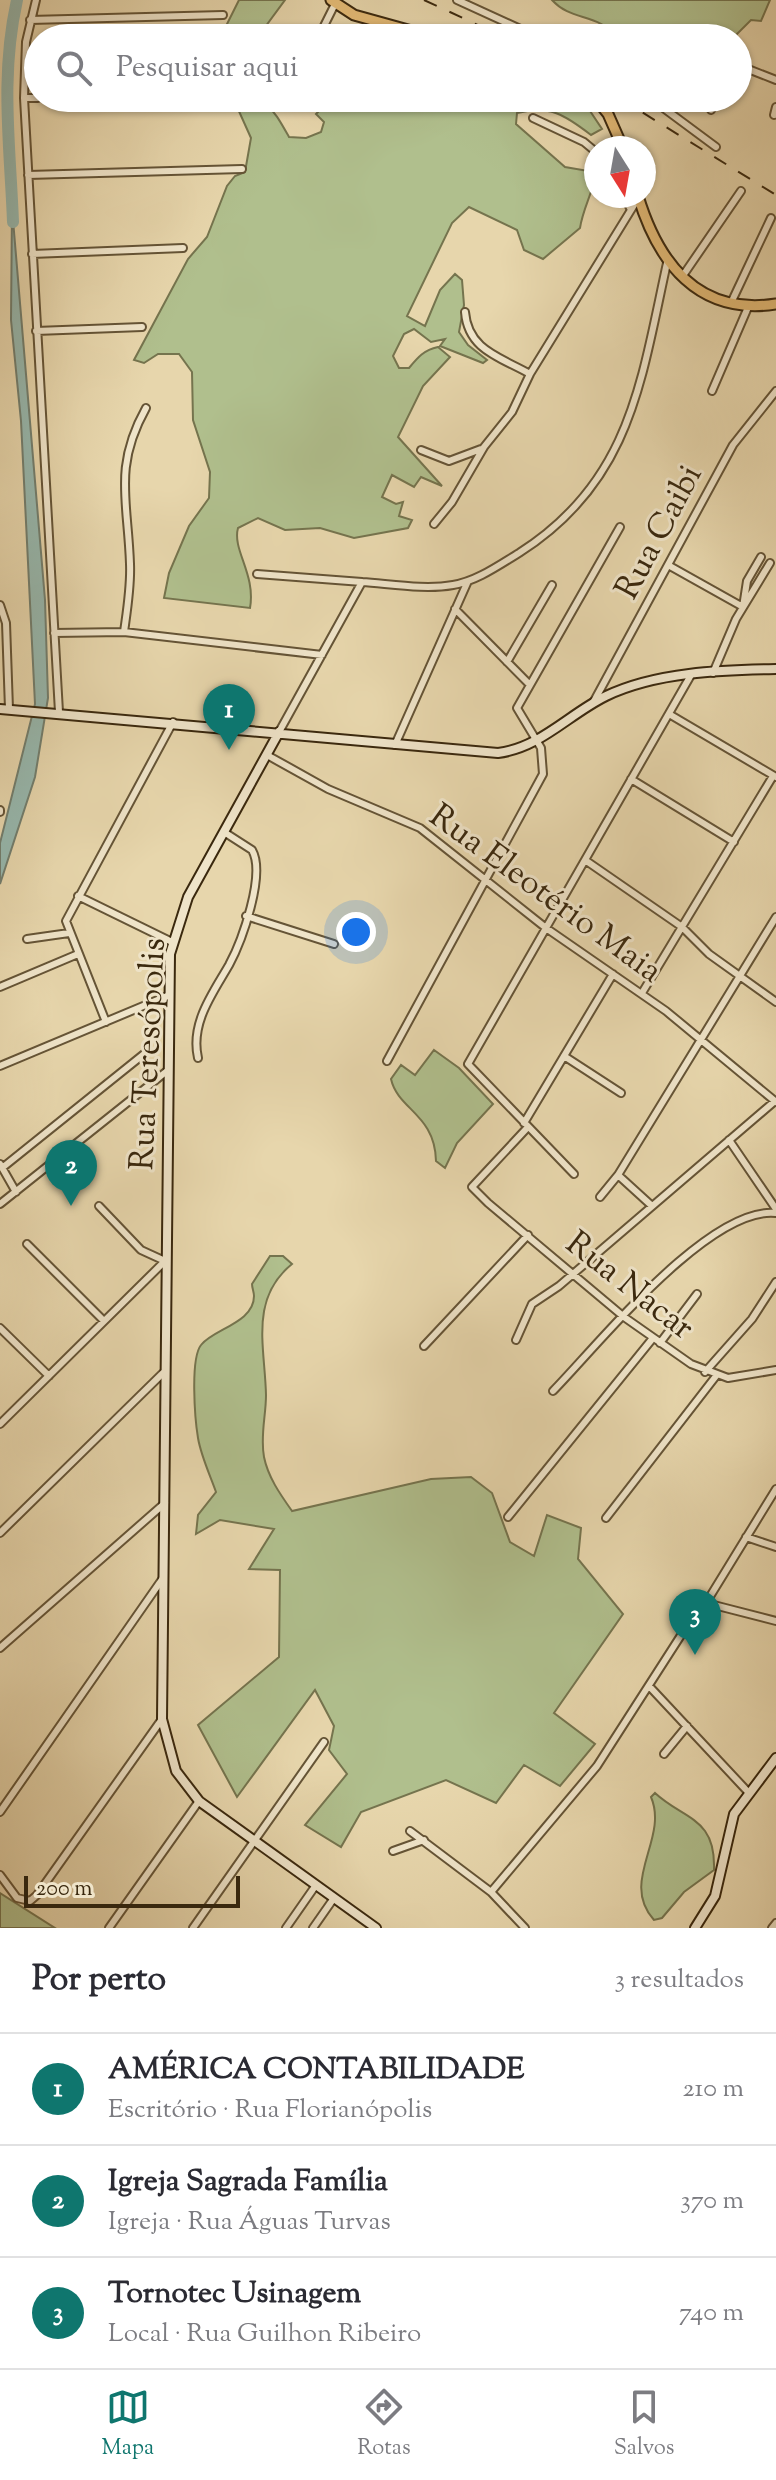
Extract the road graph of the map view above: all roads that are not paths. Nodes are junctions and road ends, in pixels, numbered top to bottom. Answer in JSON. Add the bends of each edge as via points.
{"nodes":[{"id":1,"x":36,"y":0,"type":"edge"},
{"id":2,"x":457,"y":0,"type":"edge"},
{"id":3,"x":333,"y":2,"type":"edge"},
{"id":4,"x":223,"y":15,"type":"dead end"},
{"id":5,"x":30,"y":20,"type":"junction"},
{"id":6,"x":29,"y":24,"type":"edge"},
{"id":7,"x":324,"y":24,"type":"edge"},
{"id":8,"x":386,"y":24,"type":"edge"},
{"id":9,"x":509,"y":24,"type":"edge"},
{"id":10,"x":752,"y":71,"type":"edge"},
{"id":11,"x":776,"y":80,"type":"edge"},
{"id":12,"x":25,"y":112,"type":"edge"},
{"id":13,"x":606,"y":112,"type":"edge"},
{"id":14,"x":669,"y":112,"type":"edge"},
{"id":15,"x":533,"y":118,"type":"dead end"},
{"id":16,"x":618,"y":136,"type":"edge"},
{"id":17,"x":584,"y":142,"type":"edge"},
{"id":18,"x":716,"y":147,"type":"dead end"},
{"id":19,"x":242,"y":169,"type":"dead end"},
{"id":20,"x":28,"y":175,"type":"junction"},
{"id":21,"x":741,"y":191,"type":"dead end"},
{"id":22,"x":642,"y":208,"type":"edge"},
{"id":23,"x":631,"y":210,"type":"edge"},
{"id":24,"x":771,"y":218,"type":"dead end"},
{"id":25,"x":183,"y":248,"type":"dead end"},
{"id":26,"x":32,"y":254,"type":"junction"},
{"id":27,"x":667,"y":263,"type":"junction"},
{"id":28,"x":682,"y":277,"type":"junction"},
{"id":29,"x":731,"y":303,"type":"junction"},
{"id":30,"x":776,"y":304,"type":"edge"},
{"id":31,"x":749,"y":305,"type":"junction"},
{"id":32,"x":465,"y":312,"type":"dead end"},
{"id":33,"x":142,"y":327,"type":"dead end"},
{"id":34,"x":36,"y":331,"type":"junction"},
{"id":35,"x":530,"y":374,"type":"junction"},
{"id":36,"x":712,"y":391,"type":"dead end"},
{"id":37,"x":776,"y":391,"type":"edge"},
{"id":38,"x":146,"y":408,"type":"dead end"},
{"id":39,"x":484,"y":447,"type":"junction"},
{"id":40,"x":421,"y":450,"type":"dead end"},
{"id":41,"x":434,"y":524,"type":"dead end"},
{"id":42,"x":620,"y":527,"type":"dead end"},
{"id":43,"x":761,"y":557,"type":"dead end"},
{"id":44,"x":770,"y":563,"type":"dead end"},
{"id":45,"x":668,"y":565,"type":"junction"},
{"id":46,"x":257,"y":574,"type":"dead end"},
{"id":47,"x":468,"y":581,"type":"junction"},
{"id":48,"x":362,"y":582,"type":"junction"},
{"id":49,"x":552,"y":585,"type":"dead end"},
{"id":50,"x":0,"y":605,"type":"edge"},
{"id":51,"x":743,"y":607,"type":"junction"},
{"id":52,"x":455,"y":609,"type":"junction"},
{"id":53,"x":124,"y":632,"type":"junction"},
{"id":54,"x":54,"y":633,"type":"junction"},
{"id":55,"x":322,"y":655,"type":"junction"},
{"id":56,"x":507,"y":662,"type":"junction"},
{"id":57,"x":776,"y":669,"type":"edge"},
{"id":58,"x":713,"y":673,"type":"junction"},
{"id":59,"x":691,"y":675,"type":"junction"},
{"id":60,"x":530,"y":685,"type":"junction"},
{"id":61,"x":593,"y":703,"type":"junction"},
{"id":62,"x":5,"y":709,"type":"edge"},
{"id":63,"x":59,"y":712,"type":"junction"},
{"id":64,"x":669,"y":714,"type":"junction"},
{"id":65,"x":173,"y":722,"type":"junction"},
{"id":66,"x":279,"y":732,"type":"junction"},
{"id":67,"x":537,"y":741,"type":"junction"},
{"id":68,"x":395,"y":745,"type":"junction"},
{"id":69,"x":267,"y":755,"type":"junction"},
{"id":70,"x":775,"y":776,"type":"edge"},
{"id":71,"x":631,"y":779,"type":"junction"},
{"id":72,"x":224,"y":832,"type":"junction"},
{"id":73,"x":734,"y":842,"type":"junction"},
{"id":74,"x":585,"y":860,"type":"junction"},
{"id":75,"x":485,"y":880,"type":"junction"},
{"id":76,"x":78,"y":896,"type":"junction"},
{"id":77,"x":246,"y":916,"type":"junction"},
{"id":78,"x":776,"y":917,"type":"edge"},
{"id":79,"x":682,"y":927,"type":"junction"},
{"id":80,"x":546,"y":928,"type":"junction"},
{"id":81,"x":69,"y":933,"type":"junction"},
{"id":82,"x":27,"y":939,"type":"dead end"},
{"id":83,"x":172,"y":942,"type":"junction"},
{"id":84,"x":334,"y":944,"type":"dead end"},
{"id":85,"x":78,"y":954,"type":"junction"},
{"id":86,"x":613,"y":974,"type":"junction"},
{"id":87,"x":741,"y":977,"type":"junction"},
{"id":88,"x":0,"y":987,"type":"edge"},
{"id":89,"x":642,"y":993,"type":"junction"},
{"id":90,"x":167,"y":996,"type":"junction"},
{"id":91,"x":776,"y":1002,"type":"edge"},
{"id":92,"x":106,"y":1022,"type":"junction"},
{"id":93,"x":703,"y":1041,"type":"junction"},
{"id":94,"x":144,"y":1054,"type":"dead end"},
{"id":95,"x":564,"y":1056,"type":"junction"},
{"id":96,"x":198,"y":1058,"type":"dead end"},
{"id":97,"x":387,"y":1061,"type":"dead end"},
{"id":98,"x":0,"y":1066,"type":"edge"},
{"id":99,"x":167,"y":1071,"type":"junction"},
{"id":100,"x":621,"y":1093,"type":"dead end"},
{"id":101,"x":776,"y":1102,"type":"edge"},
{"id":102,"x":526,"y":1125,"type":"junction"},
{"id":103,"x":729,"y":1140,"type":"junction"},
{"id":104,"x":1,"y":1166,"type":"edge"},
{"id":105,"x":574,"y":1174,"type":"dead end"},
{"id":106,"x":618,"y":1175,"type":"junction"},
{"id":107,"x":16,"y":1192,"type":"junction"},
{"id":108,"x":600,"y":1197,"type":"dead end"},
{"id":109,"x":0,"y":1204,"type":"edge"},
{"id":110,"x":99,"y":1206,"type":"dead end"},
{"id":111,"x":652,"y":1206,"type":"junction"},
{"id":112,"x":776,"y":1211,"type":"edge"},
{"id":113,"x":528,"y":1235,"type":"junction"},
{"id":114,"x":27,"y":1244,"type":"dead end"},
{"id":115,"x":165,"y":1261,"type":"junction"},
{"id":116,"x":572,"y":1274,"type":"junction"},
{"id":117,"x":776,"y":1282,"type":"edge"},
{"id":118,"x":697,"y":1294,"type":"dead end"},
{"id":119,"x":624,"y":1317,"type":"junction"},
{"id":120,"x":104,"y":1321,"type":"junction"},
{"id":121,"x":0,"y":1328,"type":"edge"},
{"id":122,"x":653,"y":1338,"type":"junction"},
{"id":123,"x":516,"y":1340,"type":"dead end"},
{"id":124,"x":660,"y":1343,"type":"junction"},
{"id":125,"x":424,"y":1346,"type":"dead end"},
{"id":126,"x":776,"y":1370,"type":"edge"},
{"id":127,"x":705,"y":1372,"type":"junction"},
{"id":128,"x":163,"y":1373,"type":"junction"},
{"id":129,"x":49,"y":1376,"type":"junction"},
{"id":130,"x":716,"y":1376,"type":"junction"},
{"id":131,"x":553,"y":1391,"type":"dead end"},
{"id":132,"x":0,"y":1424,"type":"edge"},
{"id":133,"x":776,"y":1489,"type":"edge"},
{"id":134,"x":165,"y":1503,"type":"junction"},
{"id":135,"x":508,"y":1517,"type":"dead end"},
{"id":136,"x":606,"y":1518,"type":"dead end"},
{"id":137,"x":0,"y":1533,"type":"edge"},
{"id":138,"x":746,"y":1537,"type":"junction"},
{"id":139,"x":776,"y":1547,"type":"edge"},
{"id":140,"x":163,"y":1578,"type":"junction"},
{"id":141,"x":706,"y":1603,"type":"junction"},
{"id":142,"x":776,"y":1621,"type":"edge"},
{"id":143,"x":0,"y":1648,"type":"edge"},
{"id":144,"x":649,"y":1686,"type":"junction"},
{"id":145,"x":162,"y":1719,"type":"junction"},
{"id":146,"x":687,"y":1726,"type":"junction"},
{"id":147,"x":324,"y":1742,"type":"dead end"},
{"id":148,"x":664,"y":1754,"type":"dead end"},
{"id":149,"x":776,"y":1758,"type":"edge"},
{"id":150,"x":749,"y":1793,"type":"junction"},
{"id":151,"x":199,"y":1801,"type":"junction"},
{"id":152,"x":0,"y":1812,"type":"edge"},
{"id":153,"x":410,"y":1831,"type":"dead end"},
{"id":154,"x":254,"y":1840,"type":"junction"},
{"id":155,"x":424,"y":1840,"type":"junction"},
{"id":156,"x":393,"y":1851,"type":"dead end"},
{"id":157,"x":0,"y":1875,"type":"edge"},
{"id":158,"x":316,"y":1885,"type":"junction"},
{"id":159,"x":491,"y":1892,"type":"junction"},
{"id":160,"x":334,"y":1898,"type":"junction"},
{"id":161,"x":776,"y":1923,"type":"edge"},
{"id":162,"x":109,"y":1928,"type":"edge"},
{"id":163,"x":193,"y":1928,"type":"edge"},
{"id":164,"x":286,"y":1928,"type":"edge"},
{"id":165,"x":313,"y":1928,"type":"edge"},
{"id":166,"x":376,"y":1928,"type":"edge"},
{"id":167,"x":525,"y":1928,"type":"edge"},
{"id":168,"x":695,"y":1928,"type":"edge"},
{"id":169,"x":772,"y":1928,"type":"edge"}],
"edges":[{"from":1,"to":5,"type":"street"},
{"from":2,"to":9,"type":"street"},
{"from":3,"to":7,"type":"street"},
{"from":3,"to":8,"type":"main road","via":[[354,15]]},
{"from":4,"to":5,"type":"street"},
{"from":5,"to":6,"type":"street"},
{"from":10,"to":11,"type":"street"},
{"from":12,"to":20,"type":"street"},
{"from":13,"to":16,"type":"main road"},
{"from":14,"to":18,"type":"street"},
{"from":15,"to":17,"type":"street"},
{"from":19,"to":20,"type":"street"},
{"from":20,"to":26,"type":"street"},
{"from":21,"to":28,"type":"street"},
{"from":22,"to":27,"type":"main road"},
{"from":23,"to":35,"type":"street"},
{"from":24,"to":29,"type":"street"},
{"from":25,"to":26,"type":"street"},
{"from":26,"to":34,"type":"street"},
{"from":27,"to":28,"type":"main road"},
{"from":27,"to":47,"type":"street","via":[[634,411],[605,466],[555,526]]},
{"from":28,"to":29,"type":"main road"},
{"from":29,"to":31,"type":"main road"},
{"from":30,"to":31,"type":"main road"},
{"from":31,"to":36,"type":"street"},
{"from":32,"to":35,"type":"street","via":[[468,333],[476,343]]},
{"from":33,"to":34,"type":"street"},
{"from":34,"to":54,"type":"street"},
{"from":35,"to":39,"type":"street","via":[[512,412]]},
{"from":37,"to":45,"type":"street","name":"Rua Caibi","via":[[741,431]]},
{"from":38,"to":53,"type":"street","via":[[125,461],[131,566]]},
{"from":39,"to":40,"type":"street","via":[[449,461]]},
{"from":39,"to":41,"type":"street"},
{"from":42,"to":60,"type":"street"},
{"from":43,"to":51,"type":"street","via":[[747,581]]},
{"from":44,"to":51,"type":"street"},
{"from":45,"to":51,"type":"street"},
{"from":45,"to":61,"type":"street","name":"Rua Caibi"},
{"from":46,"to":48,"type":"street"},
{"from":47,"to":48,"type":"street","via":[[448,586]]},
{"from":47,"to":52,"type":"street"},
{"from":48,"to":55,"type":"street","name":"Rua Teresópolis"},
{"from":49,"to":56,"type":"street"},
{"from":50,"to":62,"type":"street","via":[[6,623]]},
{"from":51,"to":58,"type":"street"},
{"from":52,"to":56,"type":"street"},
{"from":52,"to":68,"type":"street"},
{"from":53,"to":54,"type":"street"},
{"from":53,"to":55,"type":"street"},
{"from":54,"to":63,"type":"street"},
{"from":55,"to":66,"type":"street","name":"Rua Teresópolis"},
{"from":56,"to":60,"type":"street"},
{"from":57,"to":58,"type":"street"},
{"from":58,"to":59,"type":"street"},
{"from":59,"to":61,"type":"street","via":[[634,685]]},
{"from":59,"to":64,"type":"street"},
{"from":60,"to":67,"type":"street","via":[[517,708]]},
{"from":61,"to":67,"type":"street"},
{"from":62,"to":63,"type":"street"},
{"from":63,"to":65,"type":"street"},
{"from":64,"to":70,"type":"street"},
{"from":64,"to":71,"type":"street"},
{"from":65,"to":66,"type":"street"},
{"from":65,"to":76,"type":"street"},
{"from":66,"to":68,"type":"street"},
{"from":66,"to":69,"type":"street","name":"Rua Teresópolis"},
{"from":67,"to":68,"type":"street","via":[[498,753]]},
{"from":67,"to":75,"type":"street","via":[[543,774]]},
{"from":69,"to":72,"type":"street","name":"Rua Teresópolis"},
{"from":69,"to":75,"type":"street","name":"Rua Eleotério Maia","via":[[328,789],[420,828]]},
{"from":70,"to":73,"type":"street"},
{"from":71,"to":73,"type":"street"},
{"from":71,"to":74,"type":"street"},
{"from":72,"to":77,"type":"street","via":[[249,847],[256,859]]},
{"from":72,"to":83,"type":"street","name":"Rua Teresópolis","via":[[188,897]]},
{"from":73,"to":79,"type":"street"},
{"from":74,"to":79,"type":"street"},
{"from":74,"to":80,"type":"street"},
{"from":75,"to":80,"type":"street","name":"Rua Eleotério Maia"},
{"from":75,"to":97,"type":"street"},
{"from":76,"to":81,"type":"street","via":[[66,921]]},
{"from":76,"to":83,"type":"street"},
{"from":77,"to":84,"type":"street"},
{"from":77,"to":96,"type":"street","via":[[231,960],[204,1010],[196,1040]]},
{"from":78,"to":87,"type":"street"},
{"from":79,"to":87,"type":"street"},
{"from":79,"to":89,"type":"street"},
{"from":80,"to":86,"type":"street","name":"Rua Eleotério Maia"},
{"from":80,"to":102,"type":"street","via":[[468,1064]]},
{"from":81,"to":82,"type":"street"},
{"from":81,"to":85,"type":"street"},
{"from":83,"to":90,"type":"street","name":"Rua Teresópolis"},
{"from":85,"to":88,"type":"street"},
{"from":85,"to":92,"type":"street"},
{"from":86,"to":89,"type":"street","name":"Rua Eleotério Maia"},
{"from":86,"to":95,"type":"street"},
{"from":87,"to":91,"type":"street"},
{"from":87,"to":93,"type":"street"},
{"from":89,"to":93,"type":"street","name":"Rua Eleotério Maia"},
{"from":90,"to":92,"type":"street"},
{"from":90,"to":99,"type":"street","name":"Rua Teresópolis"},
{"from":92,"to":98,"type":"street"},
{"from":93,"to":101,"type":"street","name":"Rua Eleotério Maia"},
{"from":93,"to":106,"type":"street"},
{"from":94,"to":104,"type":"street"},
{"from":95,"to":100,"type":"street"},
{"from":95,"to":102,"type":"street"},
{"from":99,"to":107,"type":"street"},
{"from":99,"to":115,"type":"street","name":"Rua Teresópolis"},
{"from":101,"to":103,"type":"street"},
{"from":102,"to":105,"type":"street"},
{"from":102,"to":113,"type":"street","name":"Rua Nacar","via":[[472,1187]]},
{"from":103,"to":111,"type":"street"},
{"from":103,"to":112,"type":"street"},
{"from":104,"to":107,"type":"street"},
{"from":106,"to":108,"type":"street"},
{"from":106,"to":111,"type":"street"},
{"from":107,"to":109,"type":"street"},
{"from":110,"to":115,"type":"street","via":[[141,1250]]},
{"from":111,"to":116,"type":"street"},
{"from":112,"to":119,"type":"street","via":[[745,1218],[695,1248]]},
{"from":113,"to":116,"type":"street","name":"Rua Nacar"},
{"from":113,"to":125,"type":"street"},
{"from":114,"to":120,"type":"street"},
{"from":115,"to":120,"type":"street"},
{"from":115,"to":128,"type":"street","name":"Rua Teresópolis"},
{"from":116,"to":119,"type":"street","name":"Rua Nacar"},
{"from":116,"to":123,"type":"street","via":[[532,1304]]},
{"from":117,"to":127,"type":"street","via":[[752,1319]]},
{"from":118,"to":124,"type":"street"},
{"from":119,"to":122,"type":"street","name":"Rua Nacar"},
{"from":119,"to":131,"type":"street"},
{"from":120,"to":129,"type":"street"},
{"from":121,"to":129,"type":"street"},
{"from":122,"to":124,"type":"street","name":"Rua Nacar"},
{"from":122,"to":135,"type":"street"},
{"from":124,"to":127,"type":"street","name":"Rua Nacar"},
{"from":126,"to":130,"type":"street","name":"Rua Nacar","via":[[746,1378]]},
{"from":127,"to":130,"type":"street","name":"Rua Nacar"},
{"from":128,"to":134,"type":"street","name":"Rua Teresópolis"},
{"from":128,"to":137,"type":"street"},
{"from":129,"to":132,"type":"street"},
{"from":130,"to":136,"type":"street"},
{"from":133,"to":138,"type":"street"},
{"from":134,"to":140,"type":"street","name":"Rua Teresópolis"},
{"from":134,"to":143,"type":"street"},
{"from":138,"to":139,"type":"street"},
{"from":138,"to":141,"type":"street"},
{"from":140,"to":145,"type":"street","name":"Rua Teresópolis"},
{"from":140,"to":152,"type":"street"},
{"from":141,"to":142,"type":"street"},
{"from":141,"to":144,"type":"street"},
{"from":144,"to":146,"type":"street"},
{"from":144,"to":159,"type":"street","via":[[597,1766]]},
{"from":145,"to":151,"type":"street","name":"Rua Teresópolis","via":[[176,1771]]},
{"from":145,"to":157,"type":"street","via":[[37,1895],[30,1901],[17,1898]]},
{"from":146,"to":148,"type":"street"},
{"from":146,"to":150,"type":"street"},
{"from":147,"to":154,"type":"street"},
{"from":149,"to":150,"type":"street"},
{"from":150,"to":168,"type":"street","via":[[728,1832],[715,1896]]},
{"from":151,"to":154,"type":"street","name":"Rua Teresópolis"},
{"from":151,"to":162,"type":"street"},
{"from":153,"to":155,"type":"street"},
{"from":154,"to":158,"type":"street","name":"Rua Teresópolis"},
{"from":154,"to":163,"type":"street"},
{"from":155,"to":156,"type":"street"},
{"from":155,"to":159,"type":"street"},
{"from":158,"to":160,"type":"street","name":"Rua Teresópolis"},
{"from":158,"to":164,"type":"street"},
{"from":159,"to":167,"type":"street"},
{"from":160,"to":165,"type":"street"},
{"from":160,"to":166,"type":"street","name":"Rua Teresópolis"},
{"from":161,"to":169,"type":"street"}]}
